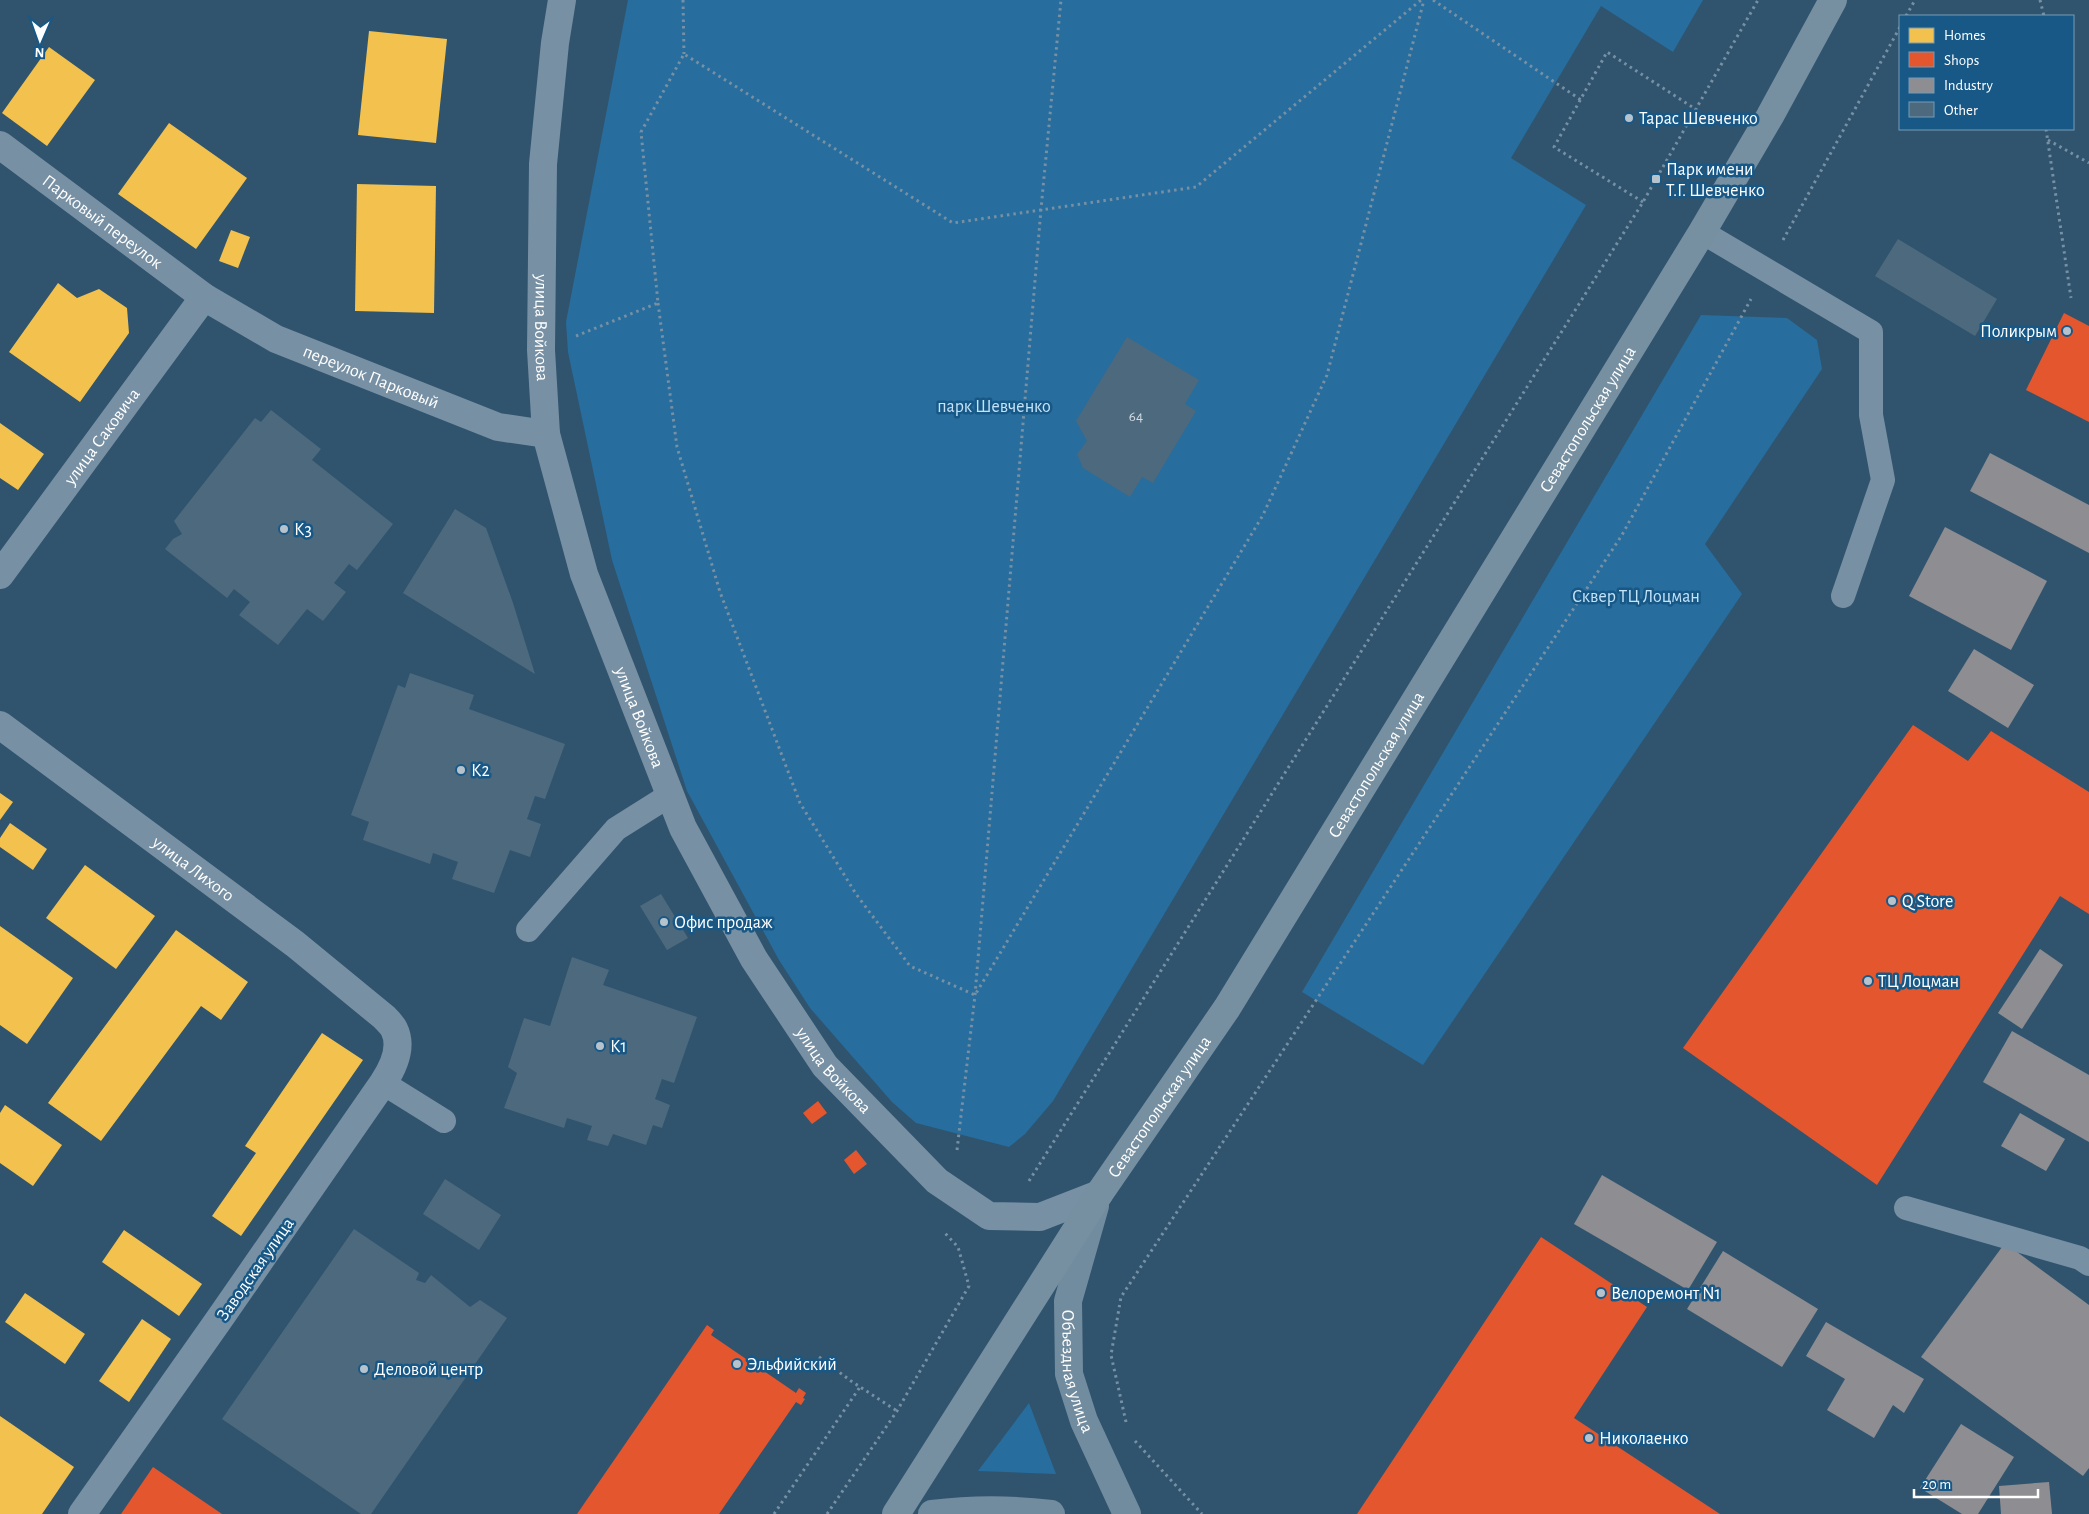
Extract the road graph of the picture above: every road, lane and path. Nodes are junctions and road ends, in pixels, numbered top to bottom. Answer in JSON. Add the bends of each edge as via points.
{"nodes":[{"id":1,"x":562,"y":0,"type":"edge"},
{"id":2,"x":683,"y":0,"type":"edge"},
{"id":3,"x":1061,"y":0,"type":"edge"},
{"id":4,"x":1422,"y":0,"type":"edge"},
{"id":5,"x":1433,"y":0,"type":"edge"},
{"id":6,"x":1758,"y":0,"type":"edge"},
{"id":7,"x":1833,"y":0,"type":"edge"},
{"id":8,"x":1915,"y":0,"type":"edge"},
{"id":9,"x":2040,"y":0,"type":"edge"},
{"id":10,"x":1907,"y":15,"type":"edge"},
{"id":11,"x":2044,"y":15,"type":"edge"},
{"id":12,"x":1899,"y":29,"type":"edge"},
{"id":13,"x":684,"y":54,"type":"junction"},
{"id":14,"x":1581,"y":100,"type":"junction"},
{"id":15,"x":1697,"y":110,"type":"junction"},
{"id":16,"x":2046,"y":130,"type":"edge"},
{"id":17,"x":2047,"y":140,"type":"junction"},
{"id":18,"x":0,"y":145,"type":"edge"},
{"id":19,"x":2089,"y":163,"type":"edge"},
{"id":20,"x":1643,"y":202,"type":"junction"},
{"id":21,"x":1041,"y":209,"type":"junction"},
{"id":22,"x":1702,"y":232,"type":"junction"},
{"id":23,"x":1767,"y":270,"type":"junction"},
{"id":24,"x":204,"y":297,"type":"junction"},
{"id":25,"x":2071,"y":298,"type":"dead end"},
{"id":26,"x":658,"y":303,"type":"junction"},
{"id":27,"x":541,"y":350,"type":"junction"},
{"id":28,"x":546,"y":434,"type":"junction"},
{"id":29,"x":0,"y":575,"type":"edge"},
{"id":30,"x":1843,"y":596,"type":"dead end"},
{"id":31,"x":0,"y":725,"type":"edge"},
{"id":32,"x":670,"y":795,"type":"junction"},
{"id":33,"x":528,"y":930,"type":"dead end"},
{"id":34,"x":974,"y":995,"type":"junction"},
{"id":35,"x":384,"y":1017,"type":"joint"},
{"id":36,"x":383,"y":1083,"type":"junction"},
{"id":37,"x":444,"y":1121,"type":"dead end"},
{"id":38,"x":956,"y":1154,"type":"dead end"},
{"id":39,"x":1028,"y":1183,"type":"dead end"},
{"id":40,"x":1099,"y":1194,"type":"junction"},
{"id":41,"x":1906,"y":1208,"type":"dead end"},
{"id":42,"x":2089,"y":1264,"type":"edge"},
{"id":43,"x":969,"y":1286,"type":"dead end"},
{"id":44,"x":819,"y":1357,"type":"dead end"},
{"id":45,"x":860,"y":1387,"type":"junction"},
{"id":46,"x":897,"y":1411,"type":"junction"},
{"id":47,"x":1127,"y":1426,"type":"dead end"},
{"id":48,"x":1129,"y":1434,"type":"dead end"},
{"id":49,"x":82,"y":1514,"type":"edge"},
{"id":50,"x":774,"y":1514,"type":"edge"},
{"id":51,"x":827,"y":1514,"type":"edge"},
{"id":52,"x":896,"y":1514,"type":"edge"},
{"id":53,"x":932,"y":1514,"type":"edge"},
{"id":54,"x":1051,"y":1514,"type":"edge"},
{"id":55,"x":1127,"y":1514,"type":"edge"},
{"id":56,"x":1202,"y":1514,"type":"edge"}],
"edges":[{"from":1,"to":27,"type":"street","name":"улица Войкова","via":[[544,164]]},
{"from":2,"to":13,"type":"path"},
{"from":3,"to":21,"type":"path"},
{"from":4,"to":21,"type":"path","via":[[1196,187]]},
{"from":4,"to":34,"type":"path","via":[[1327,375],[1263,515]]},
{"from":5,"to":14,"type":"path"},
{"from":6,"to":15,"type":"path"},
{"from":7,"to":22,"type":"main road","name":"Севастопольская улица"},
{"from":8,"to":10,"type":"path"},
{"from":9,"to":11,"type":"path"},
{"from":12,"to":23,"type":"path"},
{"from":13,"to":21,"type":"path","via":[[953,223]]},
{"from":13,"to":26,"type":"path","via":[[641,132]]},
{"from":14,"to":15,"type":"path","via":[[1608,52]]},
{"from":14,"to":20,"type":"path","via":[[1554,147]]},
{"from":15,"to":20,"type":"path"},
{"from":16,"to":17,"type":"path"},
{"from":17,"to":19,"type":"path"},
{"from":17,"to":25,"type":"path"},
{"from":18,"to":24,"type":"street","name":"Парковый переулок"},
{"from":20,"to":39,"type":"path"},
{"from":21,"to":34,"type":"path"},
{"from":22,"to":23,"type":"lane"},
{"from":22,"to":40,"type":"main road","name":"Севастопольская улица","via":[[1227,1008]]},
{"from":23,"to":30,"type":"lane","via":[[1871,332],[1871,415],[1884,480]]},
{"from":23,"to":47,"type":"path","via":[[1622,535],[1121,1296],[1111,1355]]},
{"from":24,"to":28,"type":"street","name":"переулок Парковый","via":[[276,339],[498,427]]},
{"from":24,"to":29,"type":"street","name":"улица Саковича"},
{"from":26,"to":27,"type":"path"},
{"from":26,"to":34,"type":"path","via":[[677,447],[720,592],[800,803],[856,894],[910,966]]},
{"from":27,"to":28,"type":"street","name":"улица Войкова"},
{"from":28,"to":32,"type":"street","name":"улица Войкова","via":[[584,574]]},
{"from":31,"to":35,"type":"street","name":"улица Лихого","via":[[295,944]]},
{"from":32,"to":33,"type":"lane","via":[[616,829]]},
{"from":32,"to":40,"type":"street","name":"улица Войкова","via":[[683,828],[754,960],[820,1058],[937,1181],[989,1216],[1040,1217]]},
{"from":34,"to":38,"type":"path"},
{"from":35,"to":36,"type":"street","name":"Заводская улица","via":[[394,1030],[398,1049],[392,1069]]},
{"from":36,"to":37,"type":"lane"},
{"from":36,"to":49,"type":"street","name":"Заводская улица"},
{"from":40,"to":52,"type":"main road","name":"Севастопольская улица"},
{"from":40,"to":55,"type":"main road","name":"Объездная улица","via":[[1068,1301],[1069,1374],[1084,1421]]},
{"from":41,"to":42,"type":"lane","via":[[2080,1258]]},
{"from":43,"to":46,"type":"path"},
{"from":44,"to":45,"type":"path"},
{"from":45,"to":46,"type":"path"},
{"from":45,"to":50,"type":"path"},
{"from":46,"to":51,"type":"path"},
{"from":48,"to":56,"type":"path"},
{"from":53,"to":54,"type":"main road","via":[[959,1510],[1015,1510]]}]}
